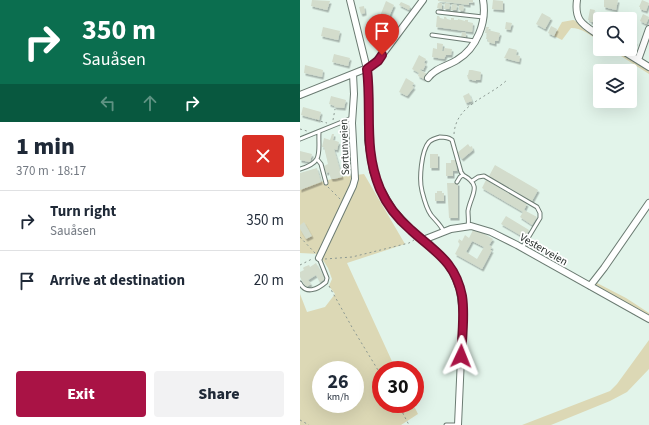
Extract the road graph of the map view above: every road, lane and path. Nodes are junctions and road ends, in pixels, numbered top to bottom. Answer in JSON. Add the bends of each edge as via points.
{"nodes":[{"id":1,"x":350,"y":0,"type":"edge"},
{"id":2,"x":423,"y":0,"type":"edge"},
{"id":3,"x":483,"y":0,"type":"edge"},
{"id":4,"x":577,"y":0,"type":"edge"},
{"id":5,"x":438,"y":12,"type":"dead end"},
{"id":6,"x":483,"y":17,"type":"junction"},
{"id":7,"x":649,"y":29,"type":"edge"},
{"id":8,"x":593,"y":31,"type":"edge"},
{"id":9,"x":432,"y":35,"type":"dead end"},
{"id":10,"x":475,"y":41,"type":"junction"},
{"id":11,"x":631,"y":56,"type":"edge"},
{"id":12,"x":638,"y":60,"type":"junction"},
{"id":13,"x":649,"y":67,"type":"edge"},
{"id":14,"x":367,"y":69,"type":"junction"},
{"id":15,"x":353,"y":74,"type":"junction"},
{"id":16,"x":428,"y":78,"type":"dead end"},
{"id":17,"x":507,"y":80,"type":"dead end"},
{"id":18,"x":300,"y":95,"type":"edge"},
{"id":19,"x":335,"y":109,"type":"dead end"},
{"id":20,"x":352,"y":118,"type":"junction"},
{"id":21,"x":316,"y":120,"type":"dead end"},
{"id":22,"x":332,"y":126,"type":"junction"},
{"id":23,"x":319,"y":132,"type":"junction"},
{"id":24,"x":300,"y":139,"type":"edge"},
{"id":25,"x":452,"y":140,"type":"junction"},
{"id":26,"x":317,"y":159,"type":"junction"},
{"id":27,"x":300,"y":169,"type":"edge"},
{"id":28,"x":463,"y":175,"type":"junction"},
{"id":29,"x":472,"y":181,"type":"junction"},
{"id":30,"x":457,"y":182,"type":"dead end"},
{"id":31,"x":326,"y":183,"type":"joint"},
{"id":32,"x":649,"y":202,"type":"edge"},
{"id":33,"x":345,"y":203,"type":"junction"},
{"id":34,"x":468,"y":227,"type":"junction"},
{"id":35,"x":444,"y":232,"type":"junction"},
{"id":36,"x":300,"y":237,"type":"edge"},
{"id":37,"x":421,"y":238,"type":"junction"},
{"id":38,"x":522,"y":248,"type":"junction"},
{"id":39,"x":319,"y":258,"type":"junction"},
{"id":40,"x":300,"y":265,"type":"edge"},
{"id":41,"x":326,"y":282,"type":"junction"},
{"id":42,"x":300,"y":283,"type":"edge"},
{"id":43,"x":590,"y":286,"type":"junction"},
{"id":44,"x":649,"y":319,"type":"edge"},
{"id":45,"x":372,"y":361,"type":"edge"},
{"id":46,"x":403,"y":413,"type":"edge"},
{"id":47,"x":300,"y":420,"type":"edge"},
{"id":48,"x":309,"y":425,"type":"edge"},
{"id":49,"x":409,"y":425,"type":"edge"},
{"id":50,"x":446,"y":425,"type":"edge"},
{"id":51,"x":458,"y":425,"type":"edge"}],
"edges":[{"from":1,"to":14,"type":"street"},
{"from":2,"to":14,"type":"street","via":[[378,61]]},
{"from":3,"to":6,"type":"street"},
{"from":4,"to":8,"type":"street","via":[[576,14],[579,21]]},
{"from":5,"to":6,"type":"lane"},
{"from":6,"to":10,"type":"street","via":[[482,27]]},
{"from":7,"to":12,"type":"street"},
{"from":9,"to":10,"type":"lane"},
{"from":10,"to":16,"type":"street","via":[[460,58],[435,71]]},
{"from":11,"to":12,"type":"street"},
{"from":12,"to":13,"type":"street"},
{"from":14,"to":15,"type":"street"},
{"from":14,"to":37,"type":"street","via":[[370,89],[368,140],[373,171],[392,210]]},
{"from":15,"to":18,"type":"street"},
{"from":15,"to":20,"type":"street","name":"Sørtunveien"},
{"from":17,"to":25,"type":"path","via":[[462,112],[456,122]]},
{"from":19,"to":22,"type":"path"},
{"from":20,"to":22,"type":"lane"},
{"from":20,"to":33,"type":"street","name":"Sørtunveien","via":[[355,179]]},
{"from":21,"to":22,"type":"path"},
{"from":22,"to":23,"type":"lane"},
{"from":23,"to":24,"type":"lane"},
{"from":23,"to":26,"type":"lane"},
{"from":25,"to":28,"type":"lane"},
{"from":25,"to":35,"type":"lane","via":[[442,137],[430,142],[425,151],[420,174],[425,203]]},
{"from":26,"to":27,"type":"lane","via":[[313,164]]},
{"from":26,"to":31,"type":"lane"},
{"from":28,"to":29,"type":"lane"},
{"from":28,"to":30,"type":"lane"},
{"from":29,"to":34,"type":"lane","via":[[475,191],[469,210]]},
{"from":29,"to":38,"type":"lane","via":[[484,176],[537,207],[540,218]]},
{"from":31,"to":33,"type":"path"},
{"from":32,"to":43,"type":"street"},
{"from":33,"to":39,"type":"street","name":"Sørtunveien"},
{"from":34,"to":35,"type":"street","name":"Vesterveien"},
{"from":34,"to":38,"type":"street","name":"Vesterveien","via":[[478,227],[491,232]]},
{"from":35,"to":37,"type":"street","name":"Vesterveien"},
{"from":36,"to":39,"type":"path"},
{"from":37,"to":39,"type":"path","via":[[352,257],[328,260]]},
{"from":37,"to":51,"type":"street","via":[[448,264],[462,295]]},
{"from":38,"to":43,"type":"street","name":"Vesterveien"},
{"from":39,"to":40,"type":"path"},
{"from":39,"to":41,"type":"lane","via":[[327,278]]},
{"from":41,"to":42,"type":"lane","via":[[318,288],[308,290]]},
{"from":41,"to":45,"type":"path"},
{"from":43,"to":44,"type":"street","name":"Vesterveien"},
{"from":46,"to":49,"type":"path"},
{"from":47,"to":48,"type":"path"},
{"from":50,"to":51,"type":"lane"}]}
